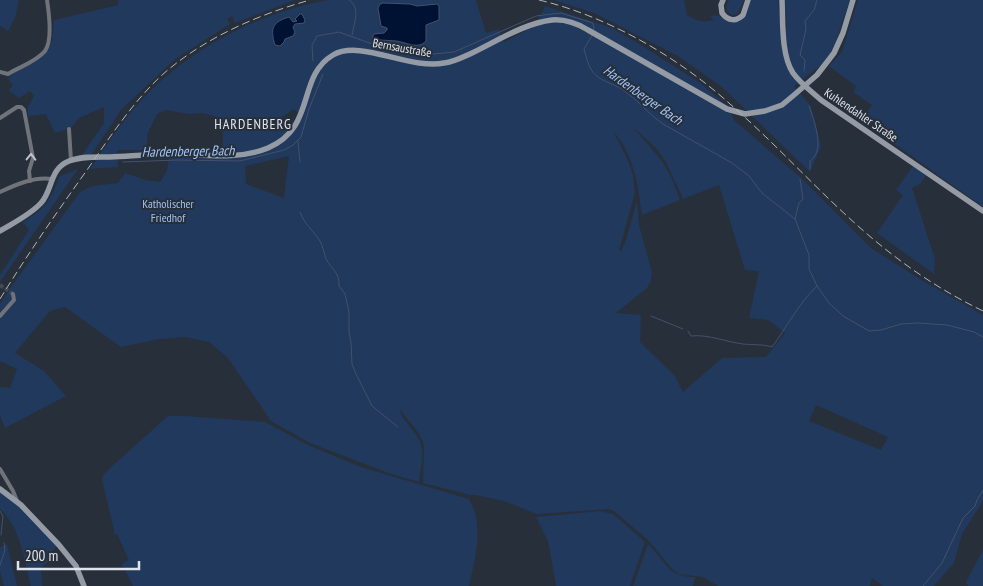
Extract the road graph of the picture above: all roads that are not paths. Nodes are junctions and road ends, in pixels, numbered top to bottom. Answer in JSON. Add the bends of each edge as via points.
{"nodes":[{"id":1,"x":47,"y":0,"type":"edge"},
{"id":2,"x":723,"y":0,"type":"edge"},
{"id":3,"x":748,"y":0,"type":"edge"},
{"id":4,"x":782,"y":0,"type":"edge"},
{"id":5,"x":853,"y":0,"type":"edge"},
{"id":6,"x":0,"y":72,"type":"edge"},
{"id":7,"x":804,"y":85,"type":"junction"},
{"id":8,"x":0,"y":118,"type":"edge"},
{"id":9,"x":69,"y":129,"type":"dead end"},
{"id":10,"x":71,"y":160,"type":"junction"},
{"id":11,"x":52,"y":178,"type":"junction"},
{"id":12,"x":30,"y":181,"type":"junction"},
{"id":13,"x":0,"y":192,"type":"edge"},
{"id":14,"x":983,"y":211,"type":"edge"},
{"id":15,"x":0,"y":231,"type":"edge"},
{"id":16,"x":13,"y":294,"type":"dead end"},
{"id":17,"x":0,"y":316,"type":"edge"},
{"id":18,"x":0,"y":469,"type":"edge"},
{"id":19,"x":0,"y":489,"type":"edge"},
{"id":20,"x":17,"y":501,"type":"junction"},
{"id":21,"x":84,"y":586,"type":"edge"}],
"edges":[{"from":1,"to":6,"type":"street","via":[[48,45],[38,57],[8,74]]},
{"from":2,"to":3,"type":"main road","via":[[722,13],[735,20],[744,15]]},
{"from":4,"to":7,"type":"main road","name":"Kuhlendahler Straße","via":[[787,59],[791,70]]},
{"from":5,"to":7,"type":"main road","name":"Bernsaustraße","via":[[834,53]]},
{"from":7,"to":10,"type":"main road","name":"Bernsaustraße","via":[[782,105],[745,114],[734,112],[596,34],[573,23],[554,20],[531,26],[453,61],[436,65],[354,50],[334,54],[314,77],[292,132],[256,152]]},
{"from":7,"to":14,"type":"main road","name":"Kuhlendahler Straße"},
{"from":12,"to":8,"type":"street","one_way":true,"via":[[32,154],[24,110],[16,107]]},
{"from":9,"to":10,"type":"street"},
{"from":10,"to":11,"type":"main road"},
{"from":11,"to":12,"type":"street"},
{"from":11,"to":15,"type":"main road","via":[[40,204]]},
{"from":12,"to":13,"type":"street"},
{"from":16,"to":17,"type":"street","via":[[14,300]]},
{"from":18,"to":20,"type":"street"},
{"from":19,"to":20,"type":"main road"},
{"from":20,"to":21,"type":"main road","via":[[71,558]]}]}
